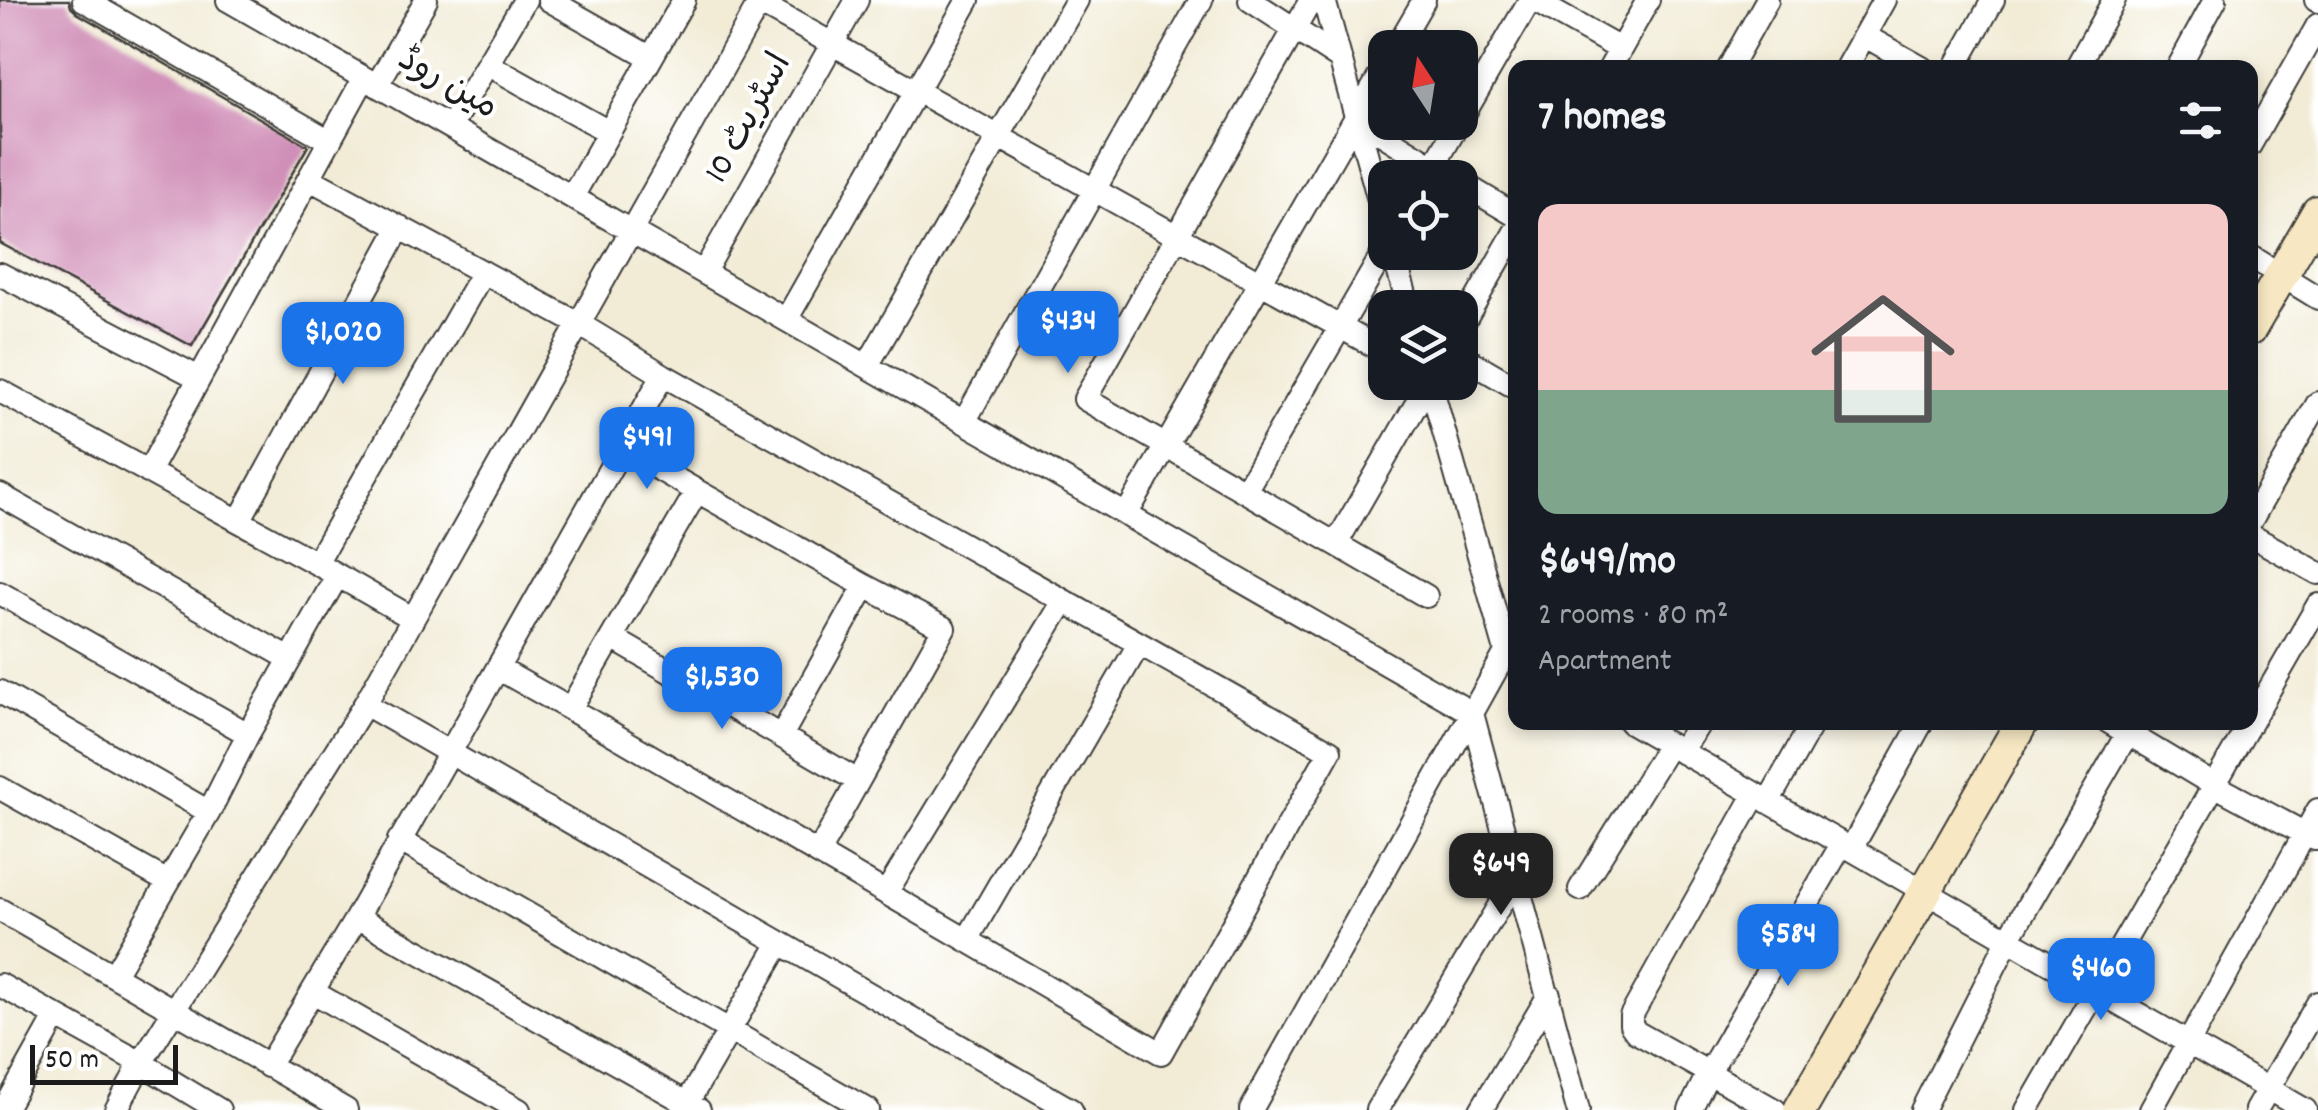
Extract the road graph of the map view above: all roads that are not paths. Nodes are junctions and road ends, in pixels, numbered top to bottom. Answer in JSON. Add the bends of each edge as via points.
{"nodes":[{"id":1,"x":84,"y":0,"type":"edge"},
{"id":2,"x":228,"y":0,"type":"edge"},
{"id":3,"x":426,"y":0,"type":"edge"},
{"id":4,"x":524,"y":0,"type":"edge"},
{"id":5,"x":549,"y":0,"type":"edge"},
{"id":6,"x":684,"y":0,"type":"edge"},
{"id":7,"x":857,"y":0,"type":"edge"},
{"id":8,"x":968,"y":0,"type":"edge"},
{"id":9,"x":1077,"y":0,"type":"edge"},
{"id":10,"x":1201,"y":0,"type":"edge"},
{"id":11,"x":1250,"y":0,"type":"edge"},
{"id":12,"x":1311,"y":0,"type":"edge"},
{"id":13,"x":1324,"y":0,"type":"edge"},
{"id":14,"x":1424,"y":0,"type":"edge"},
{"id":15,"x":1532,"y":0,"type":"edge"},
{"id":16,"x":1648,"y":0,"type":"edge"},
{"id":17,"x":1767,"y":0,"type":"edge"},
{"id":18,"x":1884,"y":0,"type":"edge"},
{"id":19,"x":1994,"y":0,"type":"edge"},
{"id":20,"x":2114,"y":0,"type":"edge"},
{"id":21,"x":2215,"y":0,"type":"edge"},
{"id":22,"x":760,"y":2,"type":"edge"},
{"id":23,"x":2318,"y":24,"type":"edge"},
{"id":24,"x":1295,"y":29,"type":"junction"},
{"id":25,"x":1406,"y":30,"type":"edge"},
{"id":26,"x":1864,"y":36,"type":"junction"},
{"id":27,"x":832,"y":44,"type":"junction"},
{"id":28,"x":650,"y":58,"type":"junction"},
{"id":29,"x":1340,"y":58,"type":"junction"},
{"id":30,"x":1615,"y":58,"type":"edge"},
{"id":31,"x":1733,"y":60,"type":"edge"},
{"id":32,"x":1850,"y":60,"type":"edge"},
{"id":33,"x":1908,"y":60,"type":"edge"},
{"id":34,"x":1960,"y":60,"type":"edge"},
{"id":35,"x":2080,"y":60,"type":"edge"},
{"id":36,"x":2182,"y":60,"type":"edge"},
{"id":37,"x":486,"y":64,"type":"junction"},
{"id":38,"x":370,"y":82,"type":"junction"},
{"id":39,"x":916,"y":91,"type":"junction"},
{"id":40,"x":1478,"y":92,"type":"edge"},
{"id":41,"x":1368,"y":97,"type":"edge"},
{"id":42,"x":1356,"y":118,"type":"junction"},
{"id":43,"x":450,"y":127,"type":"junction"},
{"id":44,"x":2258,"y":130,"type":"edge"},
{"id":45,"x":609,"y":132,"type":"junction"},
{"id":46,"x":998,"y":137,"type":"junction"},
{"id":47,"x":330,"y":141,"type":"junction"},
{"id":48,"x":1418,"y":160,"type":"edge"},
{"id":49,"x":1368,"y":161,"type":"edge"},
{"id":50,"x":310,"y":179,"type":"junction"},
{"id":51,"x":1094,"y":190,"type":"junction"},
{"id":52,"x":1478,"y":192,"type":"edge"},
{"id":53,"x":572,"y":197,"type":"junction"},
{"id":54,"x":1508,"y":210,"type":"edge"},
{"id":55,"x":2318,"y":212,"type":"edge"},
{"id":56,"x":400,"y":228,"type":"junction"},
{"id":57,"x":631,"y":230,"type":"junction"},
{"id":58,"x":1177,"y":237,"type":"junction"},
{"id":59,"x":1508,"y":244,"type":"edge"},
{"id":60,"x":2258,"y":261,"type":"edge"},
{"id":61,"x":1373,"y":270,"type":"edge"},
{"id":62,"x":484,"y":272,"type":"junction"},
{"id":63,"x":704,"y":272,"type":"junction"},
{"id":64,"x":0,"y":274,"type":"edge"},
{"id":65,"x":2281,"y":275,"type":"junction"},
{"id":66,"x":1260,"y":283,"type":"junction"},
{"id":67,"x":1478,"y":297,"type":"edge"},
{"id":68,"x":2318,"y":298,"type":"edge"},
{"id":69,"x":2258,"y":315,"type":"edge"},
{"id":70,"x":786,"y":320,"type":"junction"},
{"id":71,"x":579,"y":324,"type":"junction"},
{"id":72,"x":1340,"y":327,"type":"junction"},
{"id":73,"x":1368,"y":343,"type":"edge"},
{"id":74,"x":1478,"y":365,"type":"edge"},
{"id":75,"x":867,"y":366,"type":"junction"},
{"id":76,"x":663,"y":375,"type":"junction"},
{"id":77,"x":200,"y":378,"type":"junction"},
{"id":78,"x":1508,"y":383,"type":"edge"},
{"id":79,"x":0,"y":391,"type":"edge"},
{"id":80,"x":1420,"y":400,"type":"edge"},
{"id":81,"x":1436,"y":400,"type":"edge"},
{"id":82,"x":2318,"y":403,"type":"edge"},
{"id":83,"x":964,"y":422,"type":"junction"},
{"id":84,"x":1166,"y":446,"type":"junction"},
{"id":85,"x":622,"y":448,"type":"junction"},
{"id":86,"x":148,"y":472,"type":"junction"},
{"id":87,"x":698,"y":491,"type":"junction"},
{"id":88,"x":1245,"y":491,"type":"junction"},
{"id":89,"x":0,"y":495,"type":"edge"},
{"id":90,"x":2258,"y":508,"type":"edge"},
{"id":91,"x":1126,"y":515,"type":"junction"},
{"id":92,"x":239,"y":521,"type":"junction"},
{"id":93,"x":2258,"y":539,"type":"edge"},
{"id":94,"x":1336,"y":544,"type":"junction"},
{"id":95,"x":316,"y":563,"type":"junction"},
{"id":96,"x":2318,"y":573,"type":"edge"},
{"id":97,"x":337,"y":576,"type":"junction"},
{"id":98,"x":865,"y":586,"type":"junction"},
{"id":99,"x":0,"y":593,"type":"edge"},
{"id":100,"x":1426,"y":596,"type":"dead end"},
{"id":101,"x":1064,"y":601,"type":"junction"},
{"id":102,"x":2318,"y":605,"type":"edge"},
{"id":103,"x":412,"y":618,"type":"junction"},
{"id":104,"x":1508,"y":635,"type":"edge"},
{"id":105,"x":612,"y":638,"type":"junction"},
{"id":106,"x":1139,"y":644,"type":"junction"},
{"id":107,"x":1508,"y":654,"type":"edge"},
{"id":108,"x":290,"y":658,"type":"junction"},
{"id":109,"x":499,"y":670,"type":"junction"},
{"id":110,"x":0,"y":692,"type":"edge"},
{"id":111,"x":364,"y":704,"type":"junction"},
{"id":112,"x":570,"y":709,"type":"junction"},
{"id":113,"x":2258,"y":709,"type":"edge"},
{"id":114,"x":1472,"y":713,"type":"junction"},
{"id":115,"x":1644,"y":730,"type":"edge"},
{"id":116,"x":1692,"y":730,"type":"edge"},
{"id":117,"x":1808,"y":730,"type":"edge"},
{"id":118,"x":1917,"y":730,"type":"edge"},
{"id":119,"x":2017,"y":730,"type":"edge"},
{"id":120,"x":2122,"y":730,"type":"edge"},
{"id":121,"x":2130,"y":730,"type":"edge"},
{"id":122,"x":2246,"y":730,"type":"edge"},
{"id":123,"x":248,"y":734,"type":"junction"},
{"id":124,"x":780,"y":736,"type":"junction"},
{"id":125,"x":1675,"y":748,"type":"junction"},
{"id":126,"x":450,"y":752,"type":"junction"},
{"id":127,"x":858,"y":781,"type":"junction"},
{"id":128,"x":2214,"y":785,"type":"junction"},
{"id":129,"x":0,"y":788,"type":"edge"},
{"id":130,"x":1762,"y":798,"type":"junction"},
{"id":131,"x":2318,"y":810,"type":"edge"},
{"id":132,"x":209,"y":812,"type":"junction"},
{"id":133,"x":2312,"y":837,"type":"edge"},
{"id":134,"x":399,"y":840,"type":"junction"},
{"id":135,"x":1846,"y":847,"type":"junction"},
{"id":136,"x":818,"y":853,"type":"junction"},
{"id":137,"x":1516,"y":876,"type":"junction"},
{"id":138,"x":168,"y":882,"type":"junction"},
{"id":139,"x":1580,"y":889,"type":"dead end"},
{"id":140,"x":886,"y":893,"type":"junction"},
{"id":141,"x":1920,"y":898,"type":"junction"},
{"id":142,"x":0,"y":910,"type":"edge"},
{"id":143,"x":358,"y":917,"type":"junction"},
{"id":144,"x":966,"y":940,"type":"junction"},
{"id":145,"x":2008,"y":940,"type":"junction"},
{"id":146,"x":780,"y":943,"type":"junction"},
{"id":147,"x":114,"y":976,"type":"junction"},
{"id":148,"x":2,"y":990,"type":"edge"},
{"id":149,"x":2096,"y":990,"type":"junction"},
{"id":150,"x":313,"y":992,"type":"junction"},
{"id":151,"x":1549,"y":996,"type":"junction"},
{"id":152,"x":2318,"y":1003,"type":"edge"},
{"id":153,"x":174,"y":1012,"type":"junction"},
{"id":154,"x":56,"y":1017,"type":"junction"},
{"id":155,"x":730,"y":1030,"type":"junction"},
{"id":156,"x":2190,"y":1042,"type":"junction"},
{"id":157,"x":141,"y":1062,"type":"junction"},
{"id":158,"x":268,"y":1066,"type":"junction"},
{"id":159,"x":1709,"y":1072,"type":"junction"},
{"id":160,"x":2269,"y":1088,"type":"junction"},
{"id":161,"x":857,"y":1107,"type":"edge"},
{"id":162,"x":689,"y":1108,"type":"edge"},
{"id":163,"x":4,"y":1110,"type":"edge"},
{"id":164,"x":116,"y":1110,"type":"edge"},
{"id":165,"x":219,"y":1110,"type":"edge"},
{"id":166,"x":346,"y":1110,"type":"edge"},
{"id":167,"x":519,"y":1110,"type":"edge"},
{"id":168,"x":1071,"y":1110,"type":"edge"},
{"id":169,"x":1252,"y":1110,"type":"edge"},
{"id":170,"x":1378,"y":1110,"type":"edge"},
{"id":171,"x":1481,"y":1110,"type":"edge"},
{"id":172,"x":1578,"y":1110,"type":"edge"},
{"id":173,"x":1690,"y":1110,"type":"edge"},
{"id":174,"x":1775,"y":1110,"type":"edge"},
{"id":175,"x":1800,"y":1110,"type":"edge"},
{"id":176,"x":1922,"y":1110,"type":"edge"},
{"id":177,"x":2027,"y":1110,"type":"edge"},
{"id":178,"x":2150,"y":1110,"type":"edge"},
{"id":179,"x":2256,"y":1110,"type":"edge"},
{"id":180,"x":2304,"y":1110,"type":"edge"}],
"edges":[{"from":1,"to":47,"type":"street"},
{"from":2,"to":38,"type":"street","name":"مین روڈ"},
{"from":3,"to":38,"type":"street"},
{"from":4,"to":37,"type":"street"},
{"from":5,"to":28,"type":"street"},
{"from":6,"to":28,"type":"street"},
{"from":7,"to":27,"type":"street","name":"اسٹریٹ 10"},
{"from":8,"to":39,"type":"street"},
{"from":9,"to":46,"type":"street"},
{"from":10,"to":51,"type":"street"},
{"from":11,"to":24,"type":"street"},
{"from":12,"to":24,"type":"street"},
{"from":13,"to":29,"type":"street"},
{"from":14,"to":25,"type":"street"},
{"from":15,"to":30,"type":"street"},
{"from":15,"to":40,"type":"street"},
{"from":16,"to":30,"type":"street"},
{"from":17,"to":31,"type":"street"},
{"from":18,"to":26,"type":"street"},
{"from":19,"to":34,"type":"street"},
{"from":20,"to":35,"type":"street"},
{"from":21,"to":36,"type":"street"},
{"from":22,"to":27,"type":"street"},
{"from":22,"to":57,"type":"street"},
{"from":23,"to":44,"type":"street"},
{"from":24,"to":29,"type":"street"},
{"from":24,"to":58,"type":"street"},
{"from":26,"to":32,"type":"street"},
{"from":26,"to":33,"type":"street"},
{"from":27,"to":39,"type":"street"},
{"from":27,"to":63,"type":"street","name":"اسٹریٹ 10"},
{"from":28,"to":45,"type":"street"},
{"from":29,"to":42,"type":"street"},
{"from":37,"to":43,"type":"street"},
{"from":37,"to":45,"type":"street"},
{"from":38,"to":43,"type":"street","name":"مین روڈ"},
{"from":38,"to":47,"type":"street"},
{"from":39,"to":46,"type":"street"},
{"from":39,"to":70,"type":"street"},
{"from":41,"to":42,"type":"street"},
{"from":42,"to":48,"type":"street"},
{"from":42,"to":49,"type":"street"},
{"from":42,"to":66,"type":"street"},
{"from":43,"to":53,"type":"street","name":"مین روڈ"},
{"from":45,"to":53,"type":"street"},
{"from":46,"to":51,"type":"street"},
{"from":46,"to":75,"type":"street"},
{"from":47,"to":50,"type":"street"},
{"from":50,"to":56,"type":"street"},
{"from":50,"to":77,"type":"street"},
{"from":51,"to":58,"type":"street"},
{"from":51,"to":83,"type":"street"},
{"from":52,"to":54,"type":"street"},
{"from":53,"to":57,"type":"street","name":"مین روڈ"},
{"from":55,"to":65,"type":"main road"},
{"from":56,"to":62,"type":"street"},
{"from":56,"to":92,"type":"street"},
{"from":57,"to":63,"type":"street","name":"مین روڈ"},
{"from":57,"to":71,"type":"street"},
{"from":58,"to":66,"type":"street"},
{"from":58,"to":84,"type":"street","via":[[1085,399]]},
{"from":59,"to":67,"type":"street"},
{"from":60,"to":65,"type":"street"},
{"from":61,"to":72,"type":"street"},
{"from":62,"to":71,"type":"street"},
{"from":62,"to":95,"type":"street"},
{"from":63,"to":70,"type":"street","name":"مین روڈ"},
{"from":64,"to":77,"type":"street"},
{"from":65,"to":68,"type":"street"},
{"from":65,"to":69,"type":"main road"},
{"from":66,"to":72,"type":"street"},
{"from":66,"to":84,"type":"street"},
{"from":70,"to":75,"type":"street","name":"مین روڈ"},
{"from":71,"to":76,"type":"street"},
{"from":71,"to":103,"type":"street"},
{"from":72,"to":73,"type":"street"},
{"from":72,"to":88,"type":"street"},
{"from":74,"to":78,"type":"street"},
{"from":75,"to":83,"type":"street","name":"مین روڈ"},
{"from":76,"to":85,"type":"street"},
{"from":76,"to":101,"type":"street"},
{"from":77,"to":86,"type":"street"},
{"from":79,"to":86,"type":"street"},
{"from":80,"to":94,"type":"street"},
{"from":81,"to":104,"type":"street"},
{"from":82,"to":90,"type":"street"},
{"from":83,"to":91,"type":"street","name":"مین روڈ"},
{"from":84,"to":88,"type":"street"},
{"from":84,"to":91,"type":"street"},
{"from":85,"to":87,"type":"street"},
{"from":85,"to":109,"type":"street"},
{"from":86,"to":92,"type":"street"},
{"from":87,"to":98,"type":"street"},
{"from":87,"to":105,"type":"street"},
{"from":88,"to":94,"type":"street"},
{"from":89,"to":108,"type":"street"},
{"from":91,"to":114,"type":"street","name":"مین روڈ"},
{"from":92,"to":95,"type":"street"},
{"from":93,"to":96,"type":"street"},
{"from":94,"to":100,"type":"street"},
{"from":95,"to":97,"type":"street"},
{"from":97,"to":103,"type":"street"},
{"from":97,"to":108,"type":"street"},
{"from":98,"to":124,"type":"street"},
{"from":98,"to":127,"type":"street","via":[[944,628]]},
{"from":99,"to":123,"type":"street"},
{"from":101,"to":106,"type":"street"},
{"from":101,"to":140,"type":"street"},
{"from":102,"to":113,"type":"street"},
{"from":103,"to":111,"type":"street"},
{"from":105,"to":112,"type":"street"},
{"from":105,"to":124,"type":"street"},
{"from":106,"to":144,"type":"street"},
{"from":106,"to":144,"type":"street","via":[[1330,751],[1162,1053]]},
{"from":107,"to":114,"type":"street"},
{"from":108,"to":123,"type":"street"},
{"from":109,"to":112,"type":"street"},
{"from":109,"to":126,"type":"street"},
{"from":110,"to":132,"type":"street"},
{"from":111,"to":126,"type":"street"},
{"from":111,"to":153,"type":"street"},
{"from":112,"to":136,"type":"street"},
{"from":114,"to":137,"type":"street"},
{"from":114,"to":169,"type":"street"},
{"from":115,"to":125,"type":"street"},
{"from":116,"to":125,"type":"street"},
{"from":117,"to":130,"type":"street"},
{"from":118,"to":135,"type":"street"},
{"from":119,"to":141,"type":"main road"},
{"from":120,"to":145,"type":"street"},
{"from":121,"to":128,"type":"street"},
{"from":122,"to":128,"type":"street"},
{"from":123,"to":132,"type":"street"},
{"from":124,"to":127,"type":"street"},
{"from":125,"to":130,"type":"street"},
{"from":125,"to":139,"type":"street"},
{"from":126,"to":134,"type":"street"},
{"from":126,"to":146,"type":"street"},
{"from":127,"to":136,"type":"street"},
{"from":128,"to":133,"type":"street"},
{"from":128,"to":149,"type":"street"},
{"from":129,"to":138,"type":"street"},
{"from":130,"to":135,"type":"street"},
{"from":130,"to":159,"type":"street","via":[[1631,1016],[1636,1032]]},
{"from":131,"to":133,"type":"street"},
{"from":132,"to":138,"type":"street"},
{"from":133,"to":156,"type":"street"},
{"from":134,"to":143,"type":"street"},
{"from":134,"to":155,"type":"street"},
{"from":135,"to":141,"type":"street"},
{"from":135,"to":159,"type":"street"},
{"from":136,"to":140,"type":"street"},
{"from":137,"to":151,"type":"street"},
{"from":137,"to":170,"type":"street"},
{"from":138,"to":147,"type":"street"},
{"from":140,"to":144,"type":"street"},
{"from":141,"to":145,"type":"street"},
{"from":141,"to":175,"type":"main road"},
{"from":142,"to":147,"type":"street"},
{"from":143,"to":150,"type":"street"},
{"from":143,"to":162,"type":"street"},
{"from":145,"to":149,"type":"street"},
{"from":145,"to":176,"type":"street"},
{"from":146,"to":155,"type":"street"},
{"from":146,"to":168,"type":"street"},
{"from":147,"to":153,"type":"street"},
{"from":148,"to":154,"type":"street"},
{"from":149,"to":156,"type":"street"},
{"from":149,"to":177,"type":"street"},
{"from":150,"to":158,"type":"street"},
{"from":150,"to":167,"type":"street"},
{"from":151,"to":171,"type":"street"},
{"from":151,"to":172,"type":"street"},
{"from":152,"to":160,"type":"street"},
{"from":153,"to":157,"type":"street"},
{"from":153,"to":158,"type":"street"},
{"from":154,"to":157,"type":"street"},
{"from":154,"to":163,"type":"street"},
{"from":155,"to":161,"type":"street"},
{"from":155,"to":162,"type":"street"},
{"from":156,"to":160,"type":"street"},
{"from":156,"to":178,"type":"street"},
{"from":157,"to":164,"type":"street"},
{"from":157,"to":165,"type":"street"},
{"from":158,"to":166,"type":"street"},
{"from":159,"to":173,"type":"street"},
{"from":159,"to":174,"type":"street"},
{"from":160,"to":179,"type":"street"},
{"from":160,"to":180,"type":"street"}]}
